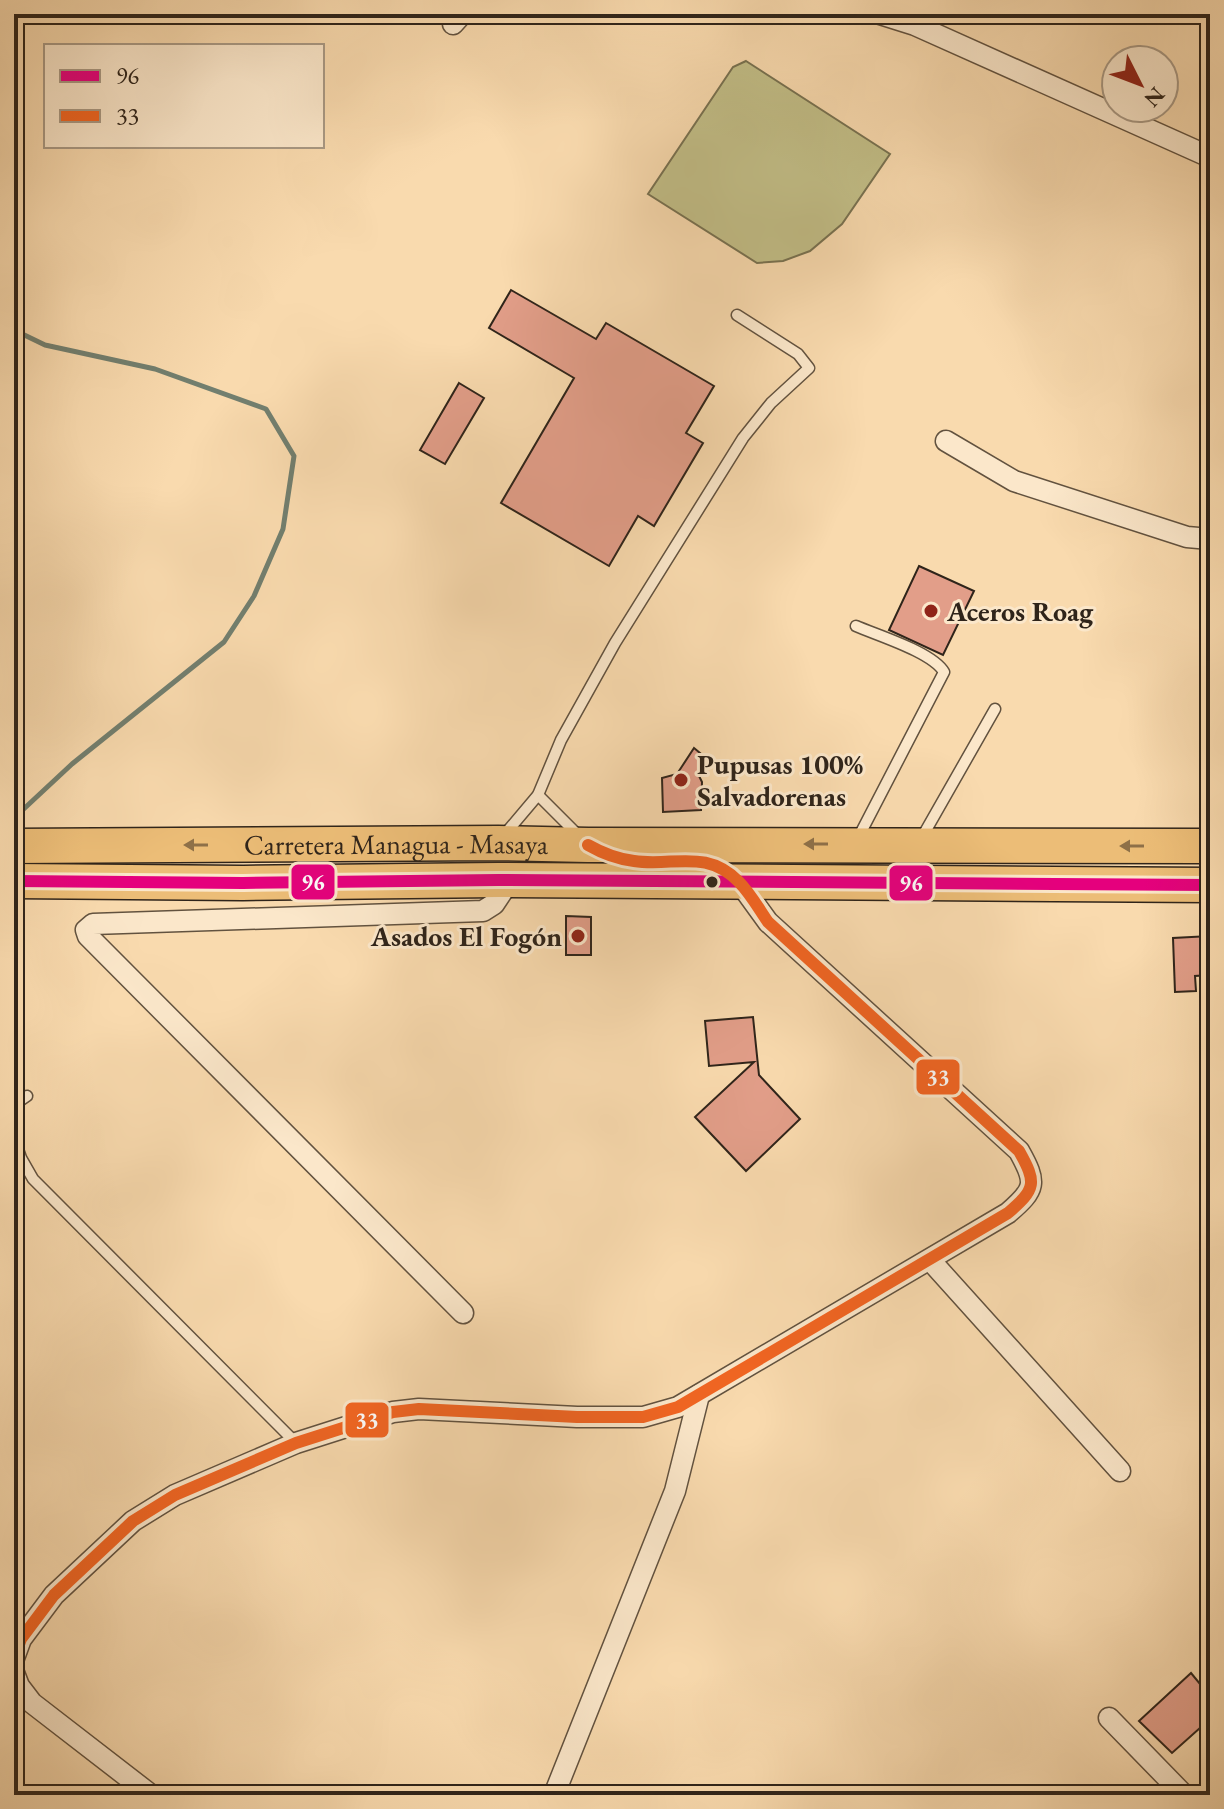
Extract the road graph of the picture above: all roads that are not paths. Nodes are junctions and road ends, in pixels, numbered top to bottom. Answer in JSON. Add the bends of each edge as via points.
{"nodes":[{"id":1,"x":880,"y":14,"type":"edge"},
{"id":2,"x":1210,"y":157,"type":"edge"},
{"id":3,"x":737,"y":315,"type":"dead end"},
{"id":4,"x":946,"y":441,"type":"dead end"},
{"id":5,"x":1210,"y":539,"type":"edge"},
{"id":6,"x":856,"y":626,"type":"dead end"},
{"id":7,"x":995,"y":709,"type":"dead end"},
{"id":8,"x":538,"y":795,"type":"junction"},
{"id":9,"x":498,"y":843,"type":"junction"},
{"id":10,"x":854,"y":844,"type":"junction"},
{"id":11,"x":588,"y":845,"type":"junction"},
{"id":12,"x":918,"y":845,"type":"junction"},
{"id":13,"x":17,"y":846,"type":"edge"},
{"id":14,"x":1210,"y":846,"type":"edge"},
{"id":15,"x":510,"y":880,"type":"junction"},
{"id":16,"x":14,"y":881,"type":"edge"},
{"id":17,"x":391,"y":881,"type":"junction"},
{"id":18,"x":739,"y":882,"type":"junction"},
{"id":19,"x":1210,"y":885,"type":"edge"},
{"id":20,"x":27,"y":1096,"type":"dead end"},
{"id":21,"x":14,"y":1105,"type":"edge"},
{"id":22,"x":14,"y":1138,"type":"edge"},
{"id":23,"x":930,"y":1260,"type":"junction"},
{"id":24,"x":463,"y":1313,"type":"dead end"},
{"id":25,"x":699,"y":1395,"type":"junction"},
{"id":26,"x":296,"y":1443,"type":"junction"},
{"id":27,"x":1120,"y":1471,"type":"dead end"},
{"id":28,"x":14,"y":1658,"type":"edge"},
{"id":29,"x":14,"y":1673,"type":"edge"},
{"id":30,"x":1109,"y":1718,"type":"dead end"},
{"id":31,"x":151,"y":1795,"type":"edge"},
{"id":32,"x":554,"y":1795,"type":"edge"},
{"id":33,"x":1184,"y":1795,"type":"edge"}],
"edges":[{"from":1,"to":2,"type":"street"},
{"from":3,"to":8,"type":"lane","via":[[798,354],[809,368],[743,438],[615,643],[561,740]]},
{"from":4,"to":5,"type":"street","via":[[1014,481],[1187,537]]},
{"from":6,"to":10,"type":"lane","via":[[927,656],[944,672]]},
{"from":7,"to":12,"type":"lane"},
{"from":8,"to":9,"type":"lane"},
{"from":8,"to":11,"type":"lane"},
{"from":9,"to":11,"type":"highway","name":"Carretera Managua - Masaya"},
{"from":9,"to":13,"type":"highway","name":"Carretera Managua - Masaya","one_way":true},
{"from":9,"to":17,"type":"highway","via":[[493,858],[480,868]]},
{"from":10,"to":11,"type":"highway","name":"Carretera Managua - Masaya","one_way":true},
{"from":10,"to":12,"type":"highway","name":"Carretera Managua - Masaya"},
{"from":11,"to":18,"type":"highway","via":[[636,862],[703,861]]},
{"from":14,"to":12,"type":"highway","name":"Carretera Managua - Masaya","one_way":true},
{"from":15,"to":17,"type":"highway","name":"Carretera Managua - Masaya"},
{"from":15,"to":18,"type":"highway","name":"Carretera Managua - Masaya"},
{"from":15,"to":24,"type":"street","via":[[483,911],[93,924],[86,930]]},
{"from":16,"to":17,"type":"highway","name":"Carretera Managua - Masaya"},
{"from":18,"to":19,"type":"highway","name":"Carretera Managua - Masaya"},
{"from":18,"to":23,"type":"street","via":[[768,922],[1019,1151],[1029,1169],[1031,1188],[1025,1199]]},
{"from":20,"to":21,"type":"lane"},
{"from":22,"to":26,"type":"lane","via":[[33,1179]]},
{"from":23,"to":25,"type":"street"},
{"from":23,"to":27,"type":"street"},
{"from":25,"to":26,"type":"street","via":[[643,1417],[406,1410]]},
{"from":25,"to":32,"type":"street","via":[[675,1491]]},
{"from":26,"to":28,"type":"street","via":[[175,1495],[133,1521],[54,1595],[21,1639]]},
{"from":29,"to":31,"type":"street","via":[[32,1703]]},
{"from":30,"to":33,"type":"street"}]}
